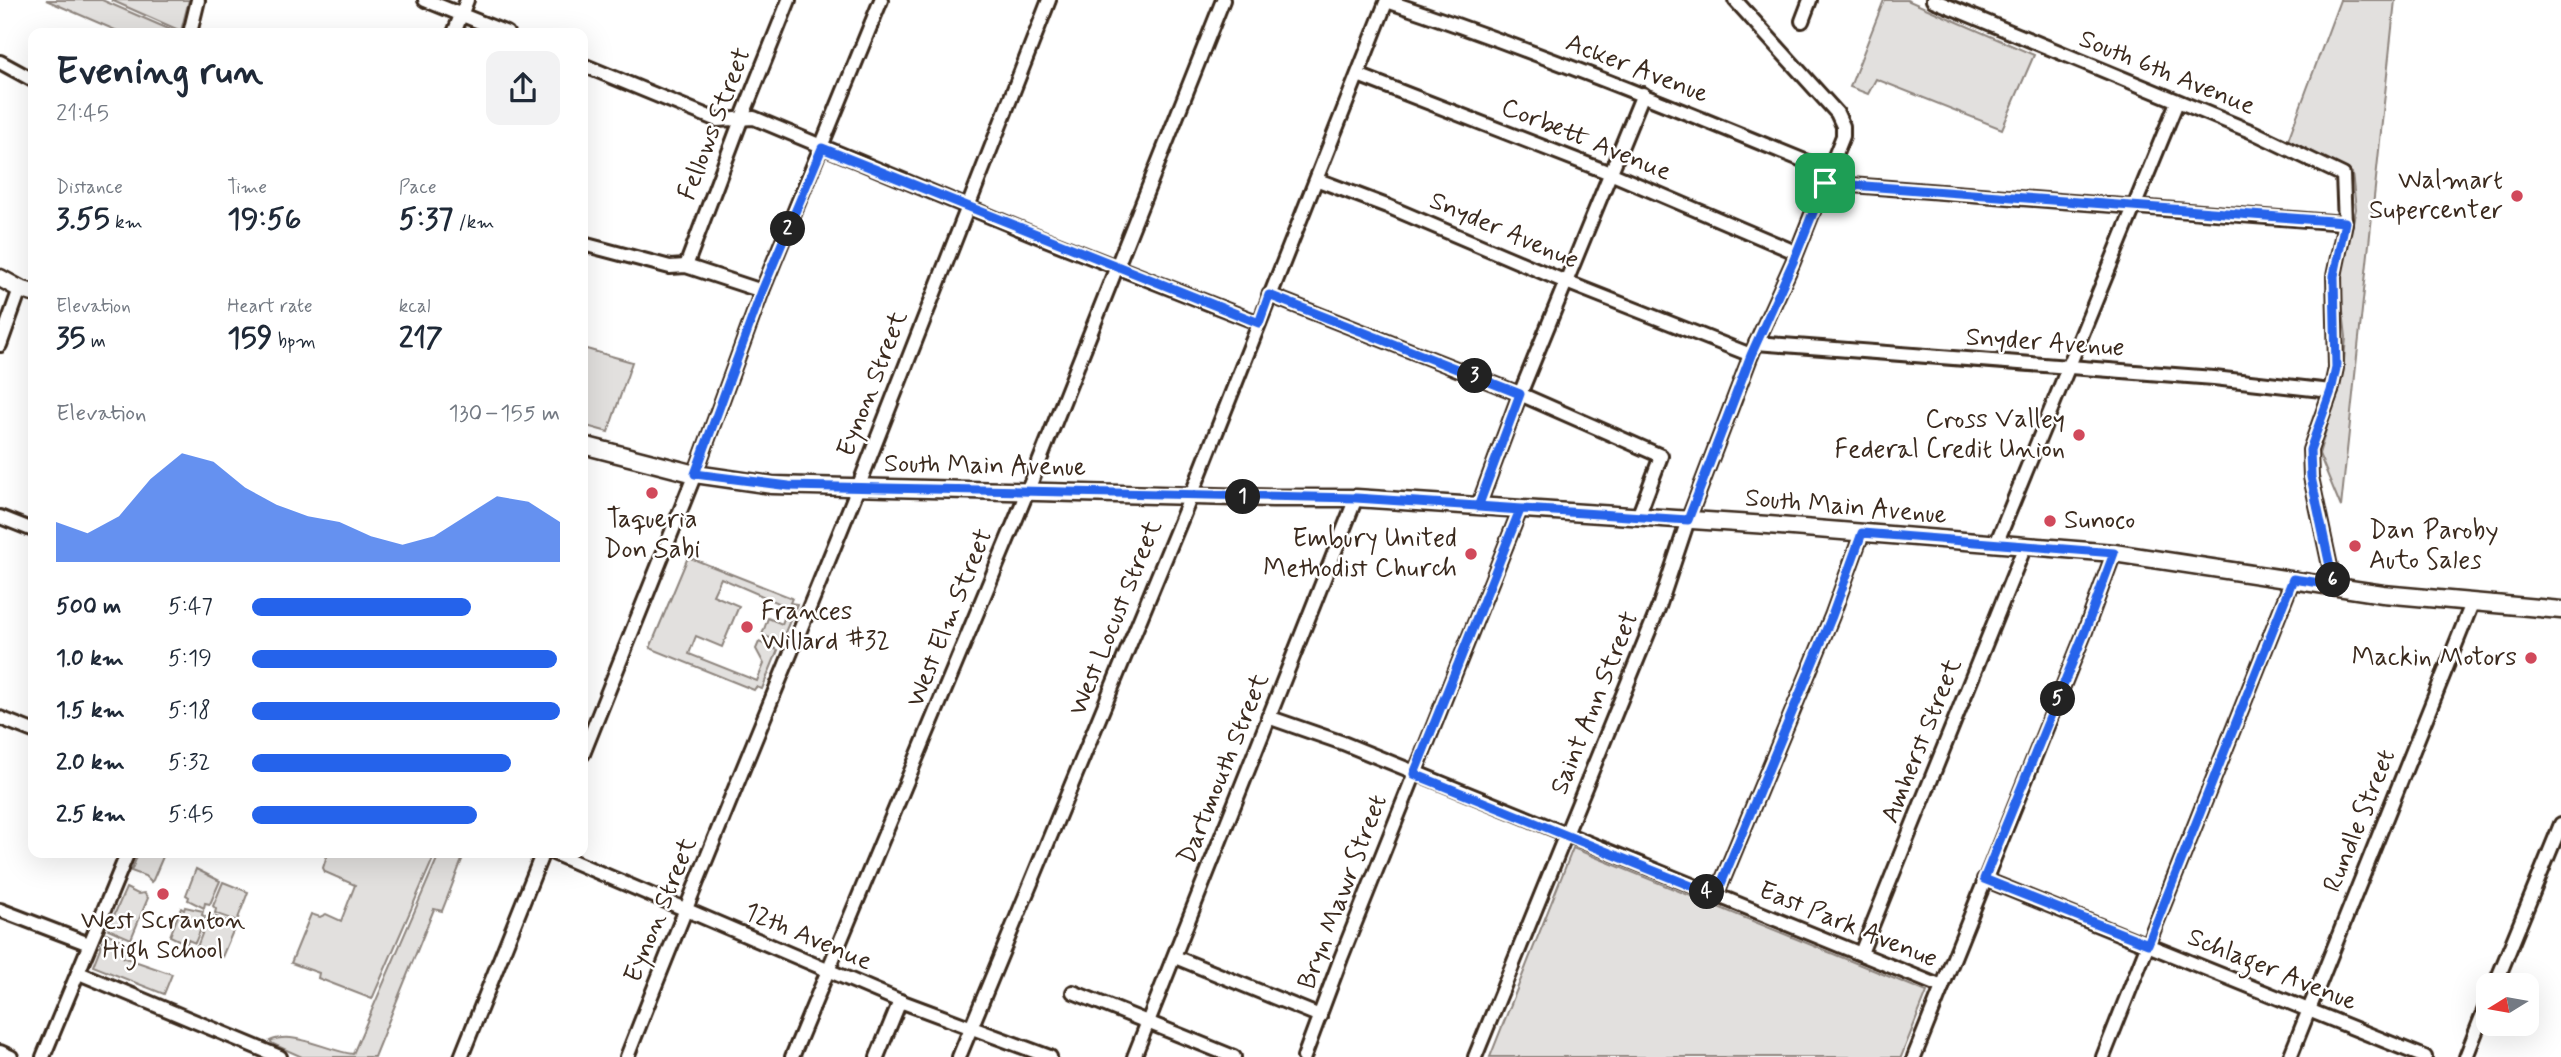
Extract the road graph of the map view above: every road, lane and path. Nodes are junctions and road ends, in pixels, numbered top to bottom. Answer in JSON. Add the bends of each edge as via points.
{"nodes":[{"id":1,"x":198,"y":0,"type":"edge"},
{"id":2,"x":425,"y":0,"type":"edge"},
{"id":3,"x":467,"y":0,"type":"edge"},
{"id":4,"x":789,"y":0,"type":"edge"},
{"id":5,"x":881,"y":0,"type":"edge"},
{"id":6,"x":1049,"y":0,"type":"edge"},
{"id":7,"x":1223,"y":0,"type":"edge"},
{"id":8,"x":1735,"y":0,"type":"edge"},
{"id":9,"x":1810,"y":0,"type":"edge"},
{"id":10,"x":1933,"y":0,"type":"edge"},
{"id":11,"x":1387,"y":1,"type":"edge"},
{"id":12,"x":461,"y":14,"type":"junction"},
{"id":13,"x":1801,"y":21,"type":"dead end"},
{"id":14,"x":191,"y":28,"type":"edge"},
{"id":15,"x":456,"y":28,"type":"edge"},
{"id":16,"x":496,"y":28,"type":"edge"},
{"id":17,"x":0,"y":62,"type":"edge"},
{"id":18,"x":588,"y":67,"type":"edge"},
{"id":19,"x":1357,"y":75,"type":"junction"},
{"id":20,"x":28,"y":77,"type":"edge"},
{"id":21,"x":1643,"y":94,"type":"junction"},
{"id":22,"x":2177,"y":103,"type":"junction"},
{"id":23,"x":741,"y":120,"type":"junction"},
{"id":24,"x":822,"y":148,"type":"junction"},
{"id":25,"x":1610,"y":173,"type":"junction"},
{"id":26,"x":1827,"y":177,"type":"junction"},
{"id":27,"x":1318,"y":180,"type":"junction"},
{"id":28,"x":967,"y":205,"type":"junction"},
{"id":29,"x":2134,"y":208,"type":"junction"},
{"id":30,"x":2345,"y":222,"type":"junction"},
{"id":31,"x":588,"y":245,"type":"edge"},
{"id":32,"x":1796,"y":252,"type":"junction"},
{"id":33,"x":686,"y":266,"type":"junction"},
{"id":34,"x":1116,"y":266,"type":"junction"},
{"id":35,"x":0,"y":278,"type":"edge"},
{"id":36,"x":1566,"y":282,"type":"junction"},
{"id":37,"x":27,"y":291,"type":"edge"},
{"id":38,"x":762,"y":291,"type":"junction"},
{"id":39,"x":1269,"y":295,"type":"junction"},
{"id":40,"x":1259,"y":323,"type":"junction"},
{"id":41,"x":0,"y":345,"type":"edge"},
{"id":42,"x":1754,"y":349,"type":"junction"},
{"id":43,"x":2068,"y":368,"type":"junction"},
{"id":44,"x":2331,"y":391,"type":"junction"},
{"id":45,"x":1520,"y":394,"type":"junction"},
{"id":46,"x":588,"y":446,"type":"edge"},
{"id":47,"x":695,"y":474,"type":"junction"},
{"id":48,"x":857,"y":489,"type":"junction"},
{"id":49,"x":1028,"y":490,"type":"junction"},
{"id":50,"x":1191,"y":496,"type":"junction"},
{"id":51,"x":1356,"y":498,"type":"junction"},
{"id":52,"x":1478,"y":507,"type":"junction"},
{"id":53,"x":1520,"y":510,"type":"junction"},
{"id":54,"x":0,"y":517,"type":"edge"},
{"id":55,"x":1638,"y":517,"type":"junction"},
{"id":56,"x":1688,"y":520,"type":"junction"},
{"id":57,"x":28,"y":528,"type":"edge"},
{"id":58,"x":1862,"y":533,"type":"junction"},
{"id":59,"x":1996,"y":544,"type":"junction"},
{"id":60,"x":2025,"y":546,"type":"junction"},
{"id":61,"x":2114,"y":553,"type":"junction"},
{"id":62,"x":2293,"y":579,"type":"junction"},
{"id":63,"x":2334,"y":585,"type":"junction"},
{"id":64,"x":2473,"y":601,"type":"junction"},
{"id":65,"x":2561,"y":610,"type":"edge"},
{"id":66,"x":1268,"y":717,"type":"junction"},
{"id":67,"x":0,"y":718,"type":"edge"},
{"id":68,"x":28,"y":729,"type":"edge"},
{"id":69,"x":588,"y":742,"type":"edge"},
{"id":70,"x":1414,"y":774,"type":"junction"},
{"id":71,"x":2561,"y":824,"type":"edge"},
{"id":72,"x":1566,"y":834,"type":"junction"},
{"id":73,"x":125,"y":858,"type":"edge"},
{"id":74,"x":541,"y":858,"type":"edge"},
{"id":75,"x":565,"y":858,"type":"edge"},
{"id":76,"x":1984,"y":879,"type":"junction"},
{"id":77,"x":1716,"y":896,"type":"junction"},
{"id":78,"x":684,"y":909,"type":"junction"},
{"id":79,"x":0,"y":910,"type":"edge"},
{"id":80,"x":89,"y":944,"type":"junction"},
{"id":81,"x":2148,"y":944,"type":"junction"},
{"id":82,"x":1861,"y":953,"type":"junction"},
{"id":83,"x":1174,"y":957,"type":"junction"},
{"id":84,"x":831,"y":969,"type":"junction"},
{"id":85,"x":79,"y":973,"type":"junction"},
{"id":86,"x":2500,"y":973,"type":"edge"},
{"id":87,"x":1942,"y":988,"type":"junction"},
{"id":88,"x":1073,"y":992,"type":"dead end"},
{"id":89,"x":900,"y":1001,"type":"junction"},
{"id":90,"x":2308,"y":1010,"type":"junction"},
{"id":91,"x":1320,"y":1016,"type":"junction"},
{"id":92,"x":1149,"y":1023,"type":"junction"},
{"id":93,"x":972,"y":1028,"type":"junction"},
{"id":94,"x":2476,"y":1032,"type":"edge"},
{"id":95,"x":0,"y":1052,"type":"edge"},
{"id":96,"x":11,"y":1057,"type":"edge"},
{"id":97,"x":43,"y":1057,"type":"edge"},
{"id":98,"x":280,"y":1057,"type":"edge"},
{"id":99,"x":461,"y":1057,"type":"edge"},
{"id":100,"x":627,"y":1057,"type":"edge"},
{"id":101,"x":793,"y":1057,"type":"edge"},
{"id":102,"x":877,"y":1057,"type":"edge"},
{"id":103,"x":959,"y":1057,"type":"edge"},
{"id":104,"x":1050,"y":1057,"type":"edge"},
{"id":105,"x":1134,"y":1057,"type":"edge"},
{"id":106,"x":1234,"y":1057,"type":"edge"},
{"id":107,"x":1304,"y":1057,"type":"edge"},
{"id":108,"x":1475,"y":1057,"type":"edge"},
{"id":109,"x":1914,"y":1057,"type":"edge"},
{"id":110,"x":2103,"y":1057,"type":"edge"},
{"id":111,"x":2290,"y":1057,"type":"edge"},
{"id":112,"x":2425,"y":1057,"type":"edge"},
{"id":113,"x":2466,"y":1057,"type":"edge"}],
"edges":[{"from":1,"to":14,"type":"street"},
{"from":2,"to":12,"type":"street"},
{"from":3,"to":12,"type":"street"},
{"from":4,"to":23,"type":"street","name":"Fellows Street"},
{"from":5,"to":24,"type":"street"},
{"from":6,"to":28,"type":"street","name":"Eynon Street"},
{"from":7,"to":34,"type":"street","name":"West Elm Street"},
{"from":8,"to":26,"type":"street","name":"Saint Ann Street","via":[[1843,126]]},
{"from":9,"to":13,"type":"street"},
{"from":10,"to":22,"type":"street","name":"South 6th Avenue"},
{"from":11,"to":19,"type":"street","name":"West Locust Street"},
{"from":11,"to":21,"type":"street","name":"Acker Avenue"},
{"from":12,"to":15,"type":"street"},
{"from":12,"to":16,"type":"street"},
{"from":17,"to":20,"type":"street"},
{"from":18,"to":23,"type":"street","via":[[717,120]]},
{"from":19,"to":25,"type":"street","name":"Corbett Avenue"},
{"from":19,"to":27,"type":"street","name":"West Locust Street"},
{"from":21,"to":25,"type":"street"},
{"from":21,"to":26,"type":"street","name":"Acker Avenue"},
{"from":22,"to":29,"type":"street"},
{"from":22,"to":30,"type":"street","name":"South 6th Avenue","via":[[2343,175]]},
{"from":23,"to":24,"type":"street","via":[[754,118]]},
{"from":23,"to":33,"type":"street","name":"Fellows Street"},
{"from":24,"to":28,"type":"street"},
{"from":24,"to":38,"type":"street"},
{"from":25,"to":32,"type":"street","name":"Corbett Avenue"},
{"from":25,"to":36,"type":"street"},
{"from":26,"to":29,"type":"street","name":"Acker Avenue"},
{"from":26,"to":32,"type":"street","name":"Saint Ann Street"},
{"from":27,"to":36,"type":"street","name":"Snyder Avenue"},
{"from":27,"to":39,"type":"street","name":"West Locust Street"},
{"from":28,"to":34,"type":"street"},
{"from":28,"to":48,"type":"street","name":"Eynon Street"},
{"from":29,"to":30,"type":"street","name":"Acker Avenue"},
{"from":29,"to":43,"type":"street"},
{"from":30,"to":44,"type":"street","via":[[2334,276],[2336,368]]},
{"from":31,"to":33,"type":"street","via":[[670,267]]},
{"from":32,"to":42,"type":"street","name":"Saint Ann Street"},
{"from":33,"to":38,"type":"street"},
{"from":34,"to":40,"type":"street"},
{"from":34,"to":49,"type":"street","name":"West Elm Street"},
{"from":35,"to":37,"type":"main road"},
{"from":36,"to":42,"type":"street","name":"Snyder Avenue"},
{"from":36,"to":45,"type":"street"},
{"from":37,"to":41,"type":"street"},
{"from":38,"to":47,"type":"street"},
{"from":39,"to":40,"type":"street","name":"West Locust Street"},
{"from":39,"to":45,"type":"street"},
{"from":40,"to":50,"type":"street","name":"West Locust Street"},
{"from":42,"to":43,"type":"street","name":"Snyder Avenue"},
{"from":42,"to":56,"type":"street","name":"Saint Ann Street"},
{"from":43,"to":44,"type":"street","name":"Snyder Avenue"},
{"from":43,"to":59,"type":"street"},
{"from":44,"to":63,"type":"street","via":[[2310,450],[2311,477]]},
{"from":45,"to":52,"type":"street"},
{"from":45,"to":55,"type":"street","via":[[1661,456]]},
{"from":46,"to":47,"type":"main road","name":"South Main Avenue"},
{"from":47,"to":48,"type":"main road","name":"South Main Avenue","via":[[772,485]]},
{"from":47,"to":69,"type":"street"},
{"from":48,"to":49,"type":"main road","name":"South Main Avenue"},
{"from":48,"to":78,"type":"street","name":"Eynon Street"},
{"from":49,"to":50,"type":"main road","name":"South Main Avenue"},
{"from":49,"to":84,"type":"street","name":"West Elm Street"},
{"from":50,"to":51,"type":"main road","name":"South Main Avenue"},
{"from":50,"to":93,"type":"street","name":"West Locust Street"},
{"from":51,"to":52,"type":"main road","name":"South Main Avenue"},
{"from":51,"to":66,"type":"street","name":"Dartmouth Street"},
{"from":52,"to":53,"type":"main road","name":"South Main Avenue"},
{"from":53,"to":55,"type":"main road","name":"South Main Avenue"},
{"from":53,"to":70,"type":"street","name":"Bryn Mawr Street"},
{"from":54,"to":57,"type":"street"},
{"from":55,"to":56,"type":"main road","name":"South Main Avenue"},
{"from":56,"to":58,"type":"main road","name":"South Main Avenue"},
{"from":56,"to":72,"type":"street","name":"Saint Ann Street","via":[[1660,604]]},
{"from":58,"to":59,"type":"main road","name":"South Main Avenue"},
{"from":58,"to":77,"type":"street"},
{"from":59,"to":60,"type":"main road","name":"South Main Avenue"},
{"from":60,"to":61,"type":"main road","name":"South Main Avenue"},
{"from":60,"to":82,"type":"street","name":"Amherst Street"},
{"from":61,"to":62,"type":"main road","name":"South Main Avenue"},
{"from":61,"to":76,"type":"street"},
{"from":62,"to":63,"type":"main road","name":"South Main Avenue"},
{"from":62,"to":81,"type":"street"},
{"from":63,"to":64,"type":"main road","name":"South Main Avenue"},
{"from":64,"to":65,"type":"main road","name":"South Main Avenue"},
{"from":64,"to":90,"type":"street","name":"Rundle Street"},
{"from":66,"to":70,"type":"street","name":"East Park Avenue"},
{"from":66,"to":83,"type":"street","name":"Dartmouth Street"},
{"from":67,"to":68,"type":"street"},
{"from":70,"to":72,"type":"street","name":"East Park Avenue"},
{"from":70,"to":91,"type":"street","name":"Bryn Mawr Street"},
{"from":71,"to":86,"type":"street"},
{"from":72,"to":77,"type":"street","name":"East Park Avenue"},
{"from":72,"to":108,"type":"street","name":"Saint Ann Street"},
{"from":73,"to":80,"type":"street"},
{"from":74,"to":99,"type":"street"},
{"from":75,"to":78,"type":"street","name":"12th Avenue"},
{"from":76,"to":81,"type":"street","name":"Schlager Avenue"},
{"from":76,"to":87,"type":"street"},
{"from":77,"to":82,"type":"street","name":"East Park Avenue"},
{"from":78,"to":84,"type":"street","name":"12th Avenue"},
{"from":78,"to":100,"type":"street","name":"Eynon Street"},
{"from":79,"to":80,"type":"street"},
{"from":80,"to":85,"type":"street"},
{"from":81,"to":90,"type":"street","name":"Schlager Avenue"},
{"from":81,"to":110,"type":"street"},
{"from":82,"to":87,"type":"street","name":"East Park Avenue"},
{"from":83,"to":91,"type":"street"},
{"from":83,"to":92,"type":"street","name":"Dartmouth Street"},
{"from":84,"to":89,"type":"street","name":"12th Avenue"},
{"from":84,"to":101,"type":"street","name":"West Elm Street"},
{"from":85,"to":97,"type":"street"},
{"from":85,"to":98,"type":"street"},
{"from":87,"to":109,"type":"street"},
{"from":88,"to":92,"type":"street"},
{"from":89,"to":93,"type":"street","name":"12th Avenue"},
{"from":89,"to":102,"type":"street"},
{"from":90,"to":111,"type":"street","name":"Rundle Street"},
{"from":90,"to":112,"type":"street","name":"Schlager Avenue"},
{"from":91,"to":107,"type":"street","name":"Bryn Mawr Street"},
{"from":92,"to":105,"type":"street","name":"Dartmouth Street"},
{"from":92,"to":106,"type":"street"},
{"from":93,"to":103,"type":"street","name":"West Locust Street"},
{"from":93,"to":104,"type":"street","name":"12th Avenue"},
{"from":94,"to":113,"type":"street"},
{"from":95,"to":96,"type":"street"}]}
